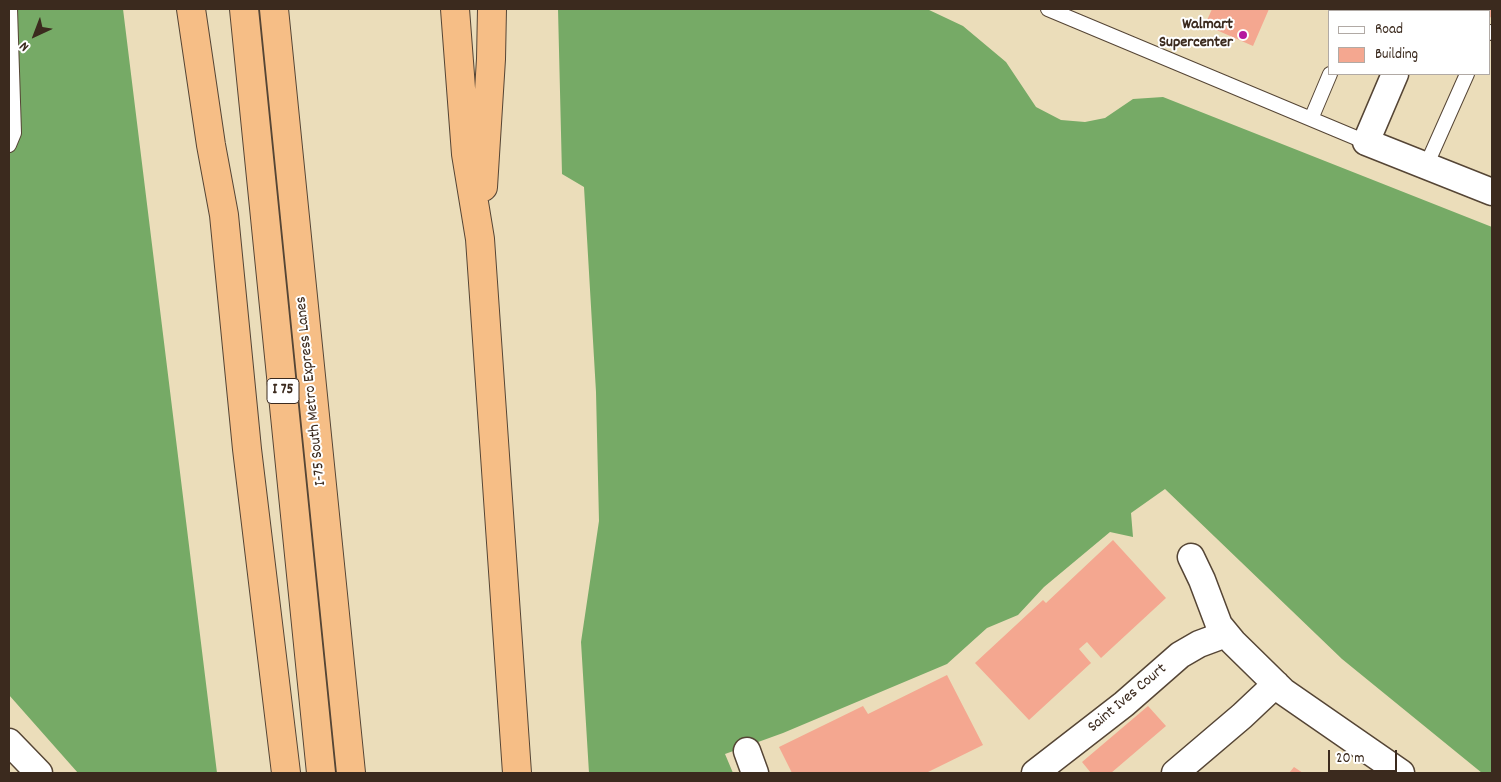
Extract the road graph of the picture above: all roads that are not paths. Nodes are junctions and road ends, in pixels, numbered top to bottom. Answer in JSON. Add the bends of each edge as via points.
{"nodes":[{"id":1,"x":10,"y":9,"type":"edge"},
{"id":2,"x":191,"y":9,"type":"edge"},
{"id":3,"x":244,"y":9,"type":"edge"},
{"id":4,"x":274,"y":9,"type":"edge"},
{"id":5,"x":455,"y":9,"type":"edge"},
{"id":6,"x":492,"y":9,"type":"edge"},
{"id":7,"x":1048,"y":9,"type":"edge"},
{"id":8,"x":1330,"y":75,"type":"edge"},
{"id":9,"x":1395,"y":75,"type":"edge"},
{"id":10,"x":1467,"y":75,"type":"edge"},
{"id":11,"x":1312,"y":119,"type":"junction"},
{"id":12,"x":1366,"y":142,"type":"junction"},
{"id":13,"x":9,"y":145,"type":"edge"},
{"id":14,"x":1426,"y":166,"type":"junction"},
{"id":15,"x":1492,"y":192,"type":"edge"},
{"id":16,"x":480,"y":239,"type":"junction"},
{"id":17,"x":1191,"y":557,"type":"dead end"},
{"id":18,"x":1226,"y":634,"type":"junction"},
{"id":19,"x":1276,"y":684,"type":"junction"},
{"id":20,"x":9,"y":742,"type":"edge"},
{"id":21,"x":39,"y":773,"type":"edge"},
{"id":22,"x":286,"y":773,"type":"edge"},
{"id":23,"x":321,"y":773,"type":"edge"},
{"id":24,"x":351,"y":773,"type":"edge"},
{"id":25,"x":517,"y":773,"type":"edge"},
{"id":26,"x":1035,"y":773,"type":"edge"},
{"id":27,"x":1175,"y":773,"type":"edge"},
{"id":28,"x":1401,"y":773,"type":"edge"}],
"edges":[{"from":1,"to":13,"type":"lane","via":[[14,133]]},
{"from":2,"to":22,"type":"highway","via":[[224,215],[247,449]]},
{"from":3,"to":23,"type":"highway","number":"I 75"},
{"from":4,"to":24,"type":"highway","name":"I-75 South Metro Express Lanes"},
{"from":5,"to":16,"type":"highway","via":[[466,154]]},
{"from":6,"to":16,"type":"highway"},
{"from":7,"to":11,"type":"lane"},
{"from":8,"to":11,"type":"lane"},
{"from":9,"to":12,"type":"street"},
{"from":10,"to":14,"type":"lane"},
{"from":11,"to":12,"type":"lane"},
{"from":12,"to":14,"type":"street"},
{"from":14,"to":15,"type":"street"},
{"from":16,"to":25,"type":"highway"},
{"from":17,"to":18,"type":"street","via":[[1215,616]]},
{"from":18,"to":19,"type":"street"},
{"from":18,"to":26,"type":"street","name":"Saint Ives Court","via":[[1180,655],[1124,704]]},
{"from":19,"to":27,"type":"street"},
{"from":19,"to":28,"type":"street"},
{"from":20,"to":21,"type":"street"}]}
